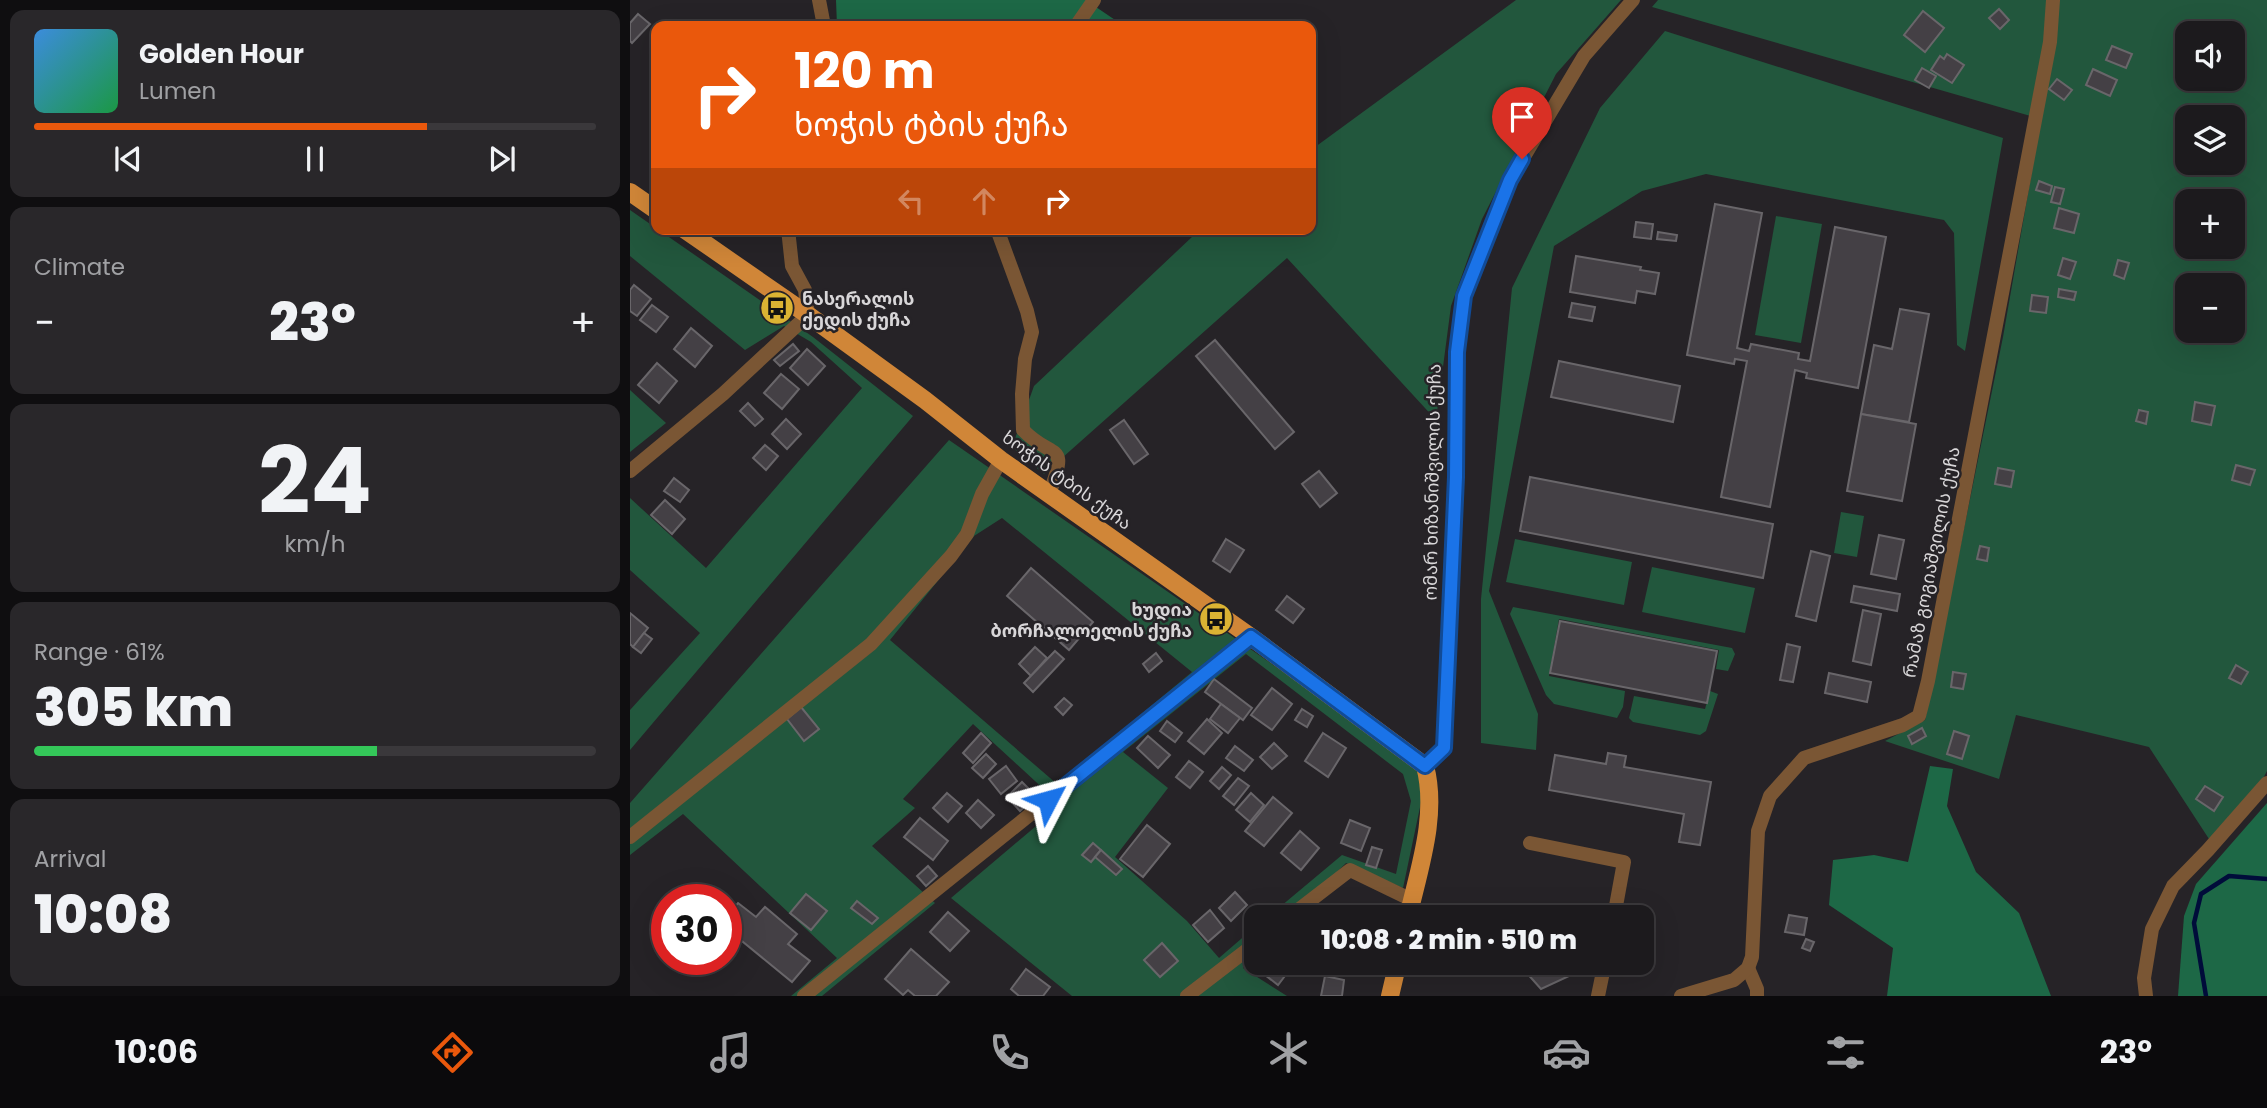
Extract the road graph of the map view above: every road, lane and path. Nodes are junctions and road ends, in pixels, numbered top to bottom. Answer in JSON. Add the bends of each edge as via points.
{"nodes":[{"id":1,"x":819,"y":0,"type":"edge"},
{"id":2,"x":1094,"y":0,"type":"edge"},
{"id":3,"x":1633,"y":0,"type":"edge"},
{"id":4,"x":2053,"y":0,"type":"edge"},
{"id":5,"x":823,"y":21,"type":"edge"},
{"id":6,"x":1079,"y":21,"type":"edge"},
{"id":7,"x":630,"y":192,"type":"edge"},
{"id":8,"x":651,"y":207,"type":"edge"},
{"id":9,"x":693,"y":235,"type":"edge"},
{"id":10,"x":789,"y":235,"type":"edge"},
{"id":11,"x":999,"y":235,"type":"edge"},
{"id":12,"x":808,"y":315,"type":"junction"},
{"id":13,"x":1001,"y":460,"type":"junction"},
{"id":14,"x":630,"y":471,"type":"edge"},
{"id":15,"x":1049,"y":494,"type":"junction"},
{"id":16,"x":1251,"y":637,"type":"junction"},
{"id":17,"x":1425,"y":766,"type":"junction"},
{"id":18,"x":2267,"y":783,"type":"edge"},
{"id":19,"x":630,"y":837,"type":"edge"},
{"id":20,"x":1530,"y":843,"type":"dead end"},
{"id":21,"x":1305,"y":905,"type":"edge"},
{"id":22,"x":1405,"y":905,"type":"edge"},
{"id":23,"x":1411,"y":905,"type":"edge"},
{"id":24,"x":1616,"y":905,"type":"edge"},
{"id":25,"x":1244,"y":952,"type":"edge"},
{"id":26,"x":1748,"y":968,"type":"junction"},
{"id":27,"x":1395,"y":975,"type":"edge"},
{"id":28,"x":1602,"y":975,"type":"edge"},
{"id":29,"x":804,"y":996,"type":"edge"},
{"id":30,"x":1187,"y":996,"type":"edge"},
{"id":31,"x":1390,"y":996,"type":"edge"},
{"id":32,"x":1598,"y":996,"type":"edge"},
{"id":33,"x":1681,"y":996,"type":"edge"},
{"id":34,"x":1756,"y":996,"type":"edge"},
{"id":35,"x":2146,"y":996,"type":"edge"}],
"edges":[{"from":1,"to":5,"type":"street"},
{"from":2,"to":6,"type":"street"},
{"from":3,"to":17,"type":"street","name":"ომარ ხიზანიშვილის ქუჩა","via":[[1584,56],[1510,180],[1464,296],[1457,352],[1444,748]]},
{"from":4,"to":26,"type":"street","name":"რამაზ გოგიაშვილის ქუჩა","via":[[2050,42],[1919,716],[1804,758],[1770,796],[1758,831]]},
{"from":7,"to":8,"type":"main road"},
{"from":9,"to":12,"type":"main road","name":"ხოჭის ტბის ქუჩა"},
{"from":10,"to":12,"type":"street","via":[[792,265],[805,290]]},
{"from":11,"to":15,"type":"street","via":[[1032,332],[1025,359],[1023,430],[1057,454],[1059,468]]},
{"from":12,"to":13,"type":"main road","name":"ხოჭის ტბის ქუჩა"},
{"from":12,"to":14,"type":"street"},
{"from":13,"to":15,"type":"main road","name":"ხოჭის ტბის ქუჩა"},
{"from":13,"to":19,"type":"street","via":[[967,534],[872,644]]},
{"from":15,"to":16,"type":"main road","name":"ხოჭის ტბის ქუჩა"},
{"from":16,"to":17,"type":"main road","name":"ხოჭის ტბის ქუჩა"},
{"from":16,"to":29,"type":"street"},
{"from":17,"to":23,"type":"main road","via":[[1430,804]]},
{"from":18,"to":35,"type":"street","via":[[2173,886],[2152,929],[2144,978]]},
{"from":20,"to":24,"type":"street","via":[[1624,862]]},
{"from":21,"to":22,"type":"street","via":[[1350,870]]},
{"from":25,"to":30,"type":"street"},
{"from":26,"to":33,"type":"street","via":[[1734,980]]},
{"from":26,"to":34,"type":"street"},
{"from":27,"to":31,"type":"main road"},
{"from":28,"to":32,"type":"street"}]}
